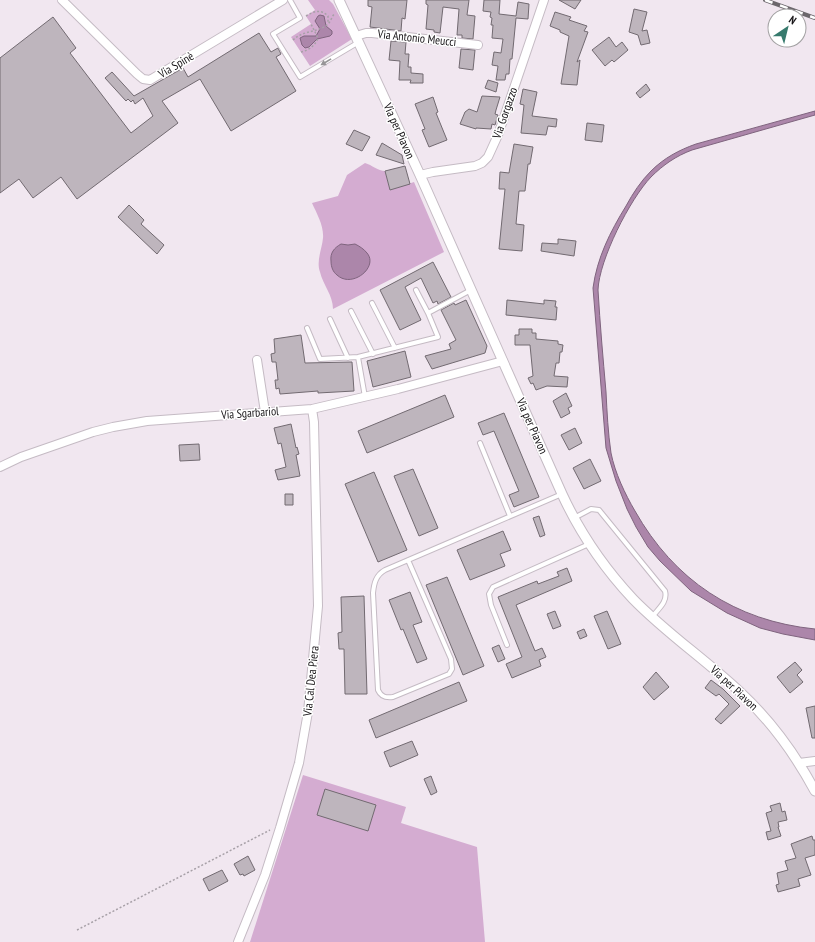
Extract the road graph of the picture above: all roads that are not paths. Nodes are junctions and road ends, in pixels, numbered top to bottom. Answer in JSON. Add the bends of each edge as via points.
{"nodes":[{"id":1,"x":62,"y":0,"type":"edge"},
{"id":2,"x":283,"y":0,"type":"edge"},
{"id":3,"x":290,"y":0,"type":"edge"},
{"id":4,"x":339,"y":0,"type":"edge"},
{"id":5,"x":544,"y":0,"type":"edge"},
{"id":6,"x":358,"y":39,"type":"junction"},
{"id":7,"x":478,"y":45,"type":"dead end"},
{"id":8,"x":420,"y":175,"type":"junction"},
{"id":9,"x":416,"y":290,"type":"dead end"},
{"id":10,"x":471,"y":290,"type":"junction"},
{"id":11,"x":372,"y":303,"type":"dead end"},
{"id":12,"x":351,"y":311,"type":"dead end"},
{"id":13,"x":428,"y":313,"type":"junction"},
{"id":14,"x":330,"y":319,"type":"dead end"},
{"id":15,"x":307,"y":328,"type":"dead end"},
{"id":16,"x":395,"y":348,"type":"junction"},
{"id":17,"x":372,"y":354,"type":"junction"},
{"id":18,"x":358,"y":357,"type":"junction"},
{"id":19,"x":348,"y":358,"type":"junction"},
{"id":20,"x":256,"y":360,"type":"dead end"},
{"id":21,"x":503,"y":361,"type":"junction"},
{"id":22,"x":365,"y":397,"type":"junction"},
{"id":23,"x":312,"y":409,"type":"junction"},
{"id":24,"x":265,"y":412,"type":"junction"},
{"id":25,"x":480,"y":444,"type":"dead end"},
{"id":26,"x":0,"y":467,"type":"edge"},
{"id":27,"x":562,"y":494,"type":"junction"},
{"id":28,"x":510,"y":516,"type":"junction"},
{"id":29,"x":574,"y":518,"type":"junction"},
{"id":30,"x":589,"y":543,"type":"junction"},
{"id":31,"x":408,"y":560,"type":"junction"},
{"id":32,"x":652,"y":616,"type":"junction"},
{"id":33,"x":507,"y":645,"type":"dead end"},
{"id":34,"x":815,"y":761,"type":"edge"},
{"id":35,"x":799,"y":763,"type":"junction"},
{"id":36,"x":815,"y":791,"type":"edge"},
{"id":37,"x":238,"y":942,"type":"edge"}],
"edges":[{"from":1,"to":2,"type":"street","name":"Via Spinè","via":[[136,74],[150,80]]},
{"from":6,"to":3,"type":"lane","one_way":true,"via":[[300,77],[273,34],[300,18]]},
{"from":4,"to":6,"type":"street","name":"Via per Piavon"},
{"from":5,"to":8,"type":"street","name":"Via Gorgazzo","via":[[488,157],[475,166]]},
{"from":6,"to":7,"type":"street","name":"Via Antonio Meucci","via":[[366,33],[372,33]]},
{"from":6,"to":8,"type":"street","name":"Via per Piavon"},
{"from":8,"to":10,"type":"street","name":"Via per Piavon"},
{"from":9,"to":13,"type":"lane"},
{"from":10,"to":13,"type":"lane"},
{"from":10,"to":21,"type":"street","name":"Via per Piavon"},
{"from":11,"to":16,"type":"lane"},
{"from":12,"to":17,"type":"lane"},
{"from":13,"to":16,"type":"lane","via":[[438,337]]},
{"from":14,"to":19,"type":"lane"},
{"from":15,"to":19,"type":"lane","via":[[320,359]]},
{"from":16,"to":17,"type":"lane"},
{"from":17,"to":18,"type":"lane"},
{"from":18,"to":19,"type":"lane"},
{"from":18,"to":22,"type":"lane"},
{"from":20,"to":24,"type":"street"},
{"from":21,"to":22,"type":"street","name":"Via Sgarbariol"},
{"from":21,"to":27,"type":"street","name":"Via per Piavon"},
{"from":22,"to":23,"type":"street","name":"Via Sgarbariol"},
{"from":23,"to":24,"type":"street","name":"Via Sgarbariol"},
{"from":23,"to":37,"type":"street","name":"Via Cal Dea Piera","via":[[318,606],[308,712],[299,763],[280,828],[265,875]]},
{"from":24,"to":26,"type":"street","name":"Via Sgarbariol","via":[[147,421],[112,427],[21,457]]},
{"from":25,"to":28,"type":"lane"},
{"from":27,"to":28,"type":"lane"},
{"from":27,"to":29,"type":"street","name":"Via per Piavon"},
{"from":28,"to":31,"type":"lane"},
{"from":29,"to":30,"type":"street","name":"Via per Piavon"},
{"from":29,"to":32,"type":"lane","via":[[591,509],[599,510],[665,591],[665,601]]},
{"from":30,"to":32,"type":"street","name":"Via per Piavon","via":[[623,588]]},
{"from":30,"to":33,"type":"lane","via":[[493,587],[489,594],[491,605]]},
{"from":31,"to":31,"type":"lane","via":[[382,572],[374,585],[378,690],[387,698],[448,674],[452,669],[451,659]]},
{"from":32,"to":35,"type":"street","name":"Via per Piavon","via":[[756,708]]},
{"from":34,"to":35,"type":"street"},
{"from":35,"to":36,"type":"street","name":"Via per Piavon"}]}
